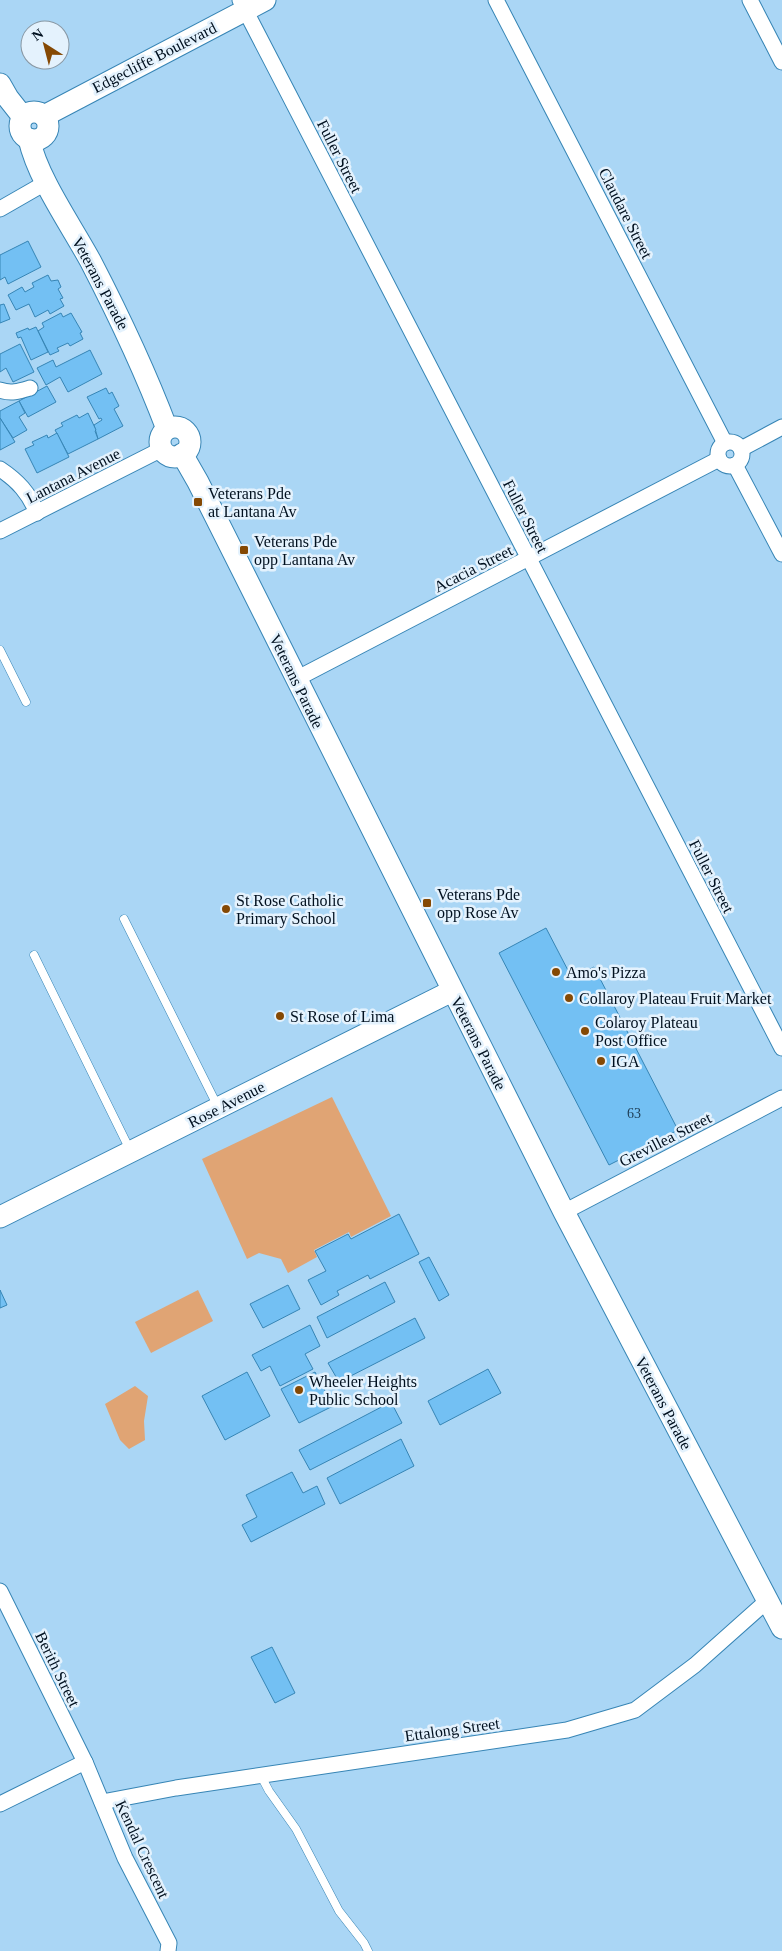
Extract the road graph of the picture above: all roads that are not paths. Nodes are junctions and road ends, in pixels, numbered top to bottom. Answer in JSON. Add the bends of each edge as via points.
{"nodes":[{"id":1,"x":265,"y":0,"type":"edge"},
{"id":2,"x":496,"y":0,"type":"edge"},
{"id":3,"x":750,"y":0,"type":"edge"},
{"id":4,"x":243,"y":5,"type":"edge"},
{"id":5,"x":782,"y":62,"type":"edge"},
{"id":6,"x":0,"y":84,"type":"edge"},
{"id":7,"x":44,"y":116,"type":"junction"},
{"id":8,"x":23,"y":117,"type":"junction"},
{"id":9,"x":29,"y":139,"type":"junction"},
{"id":10,"x":47,"y":182,"type":"junction"},
{"id":11,"x":0,"y":209,"type":"edge"},
{"id":12,"x":30,"y":388,"type":"dead end"},
{"id":13,"x":0,"y":390,"type":"edge"},
{"id":14,"x":782,"y":427,"type":"edge"},
{"id":15,"x":168,"y":429,"type":"junction"},
{"id":16,"x":725,"y":443,"type":"junction"},
{"id":17,"x":162,"y":449,"type":"junction"},
{"id":18,"x":741,"y":449,"type":"junction"},
{"id":19,"x":182,"y":454,"type":"junction"},
{"id":20,"x":719,"y":459,"type":"junction"},
{"id":21,"x":735,"y":465,"type":"junction"},
{"id":22,"x":0,"y":469,"type":"edge"},
{"id":23,"x":37,"y":513,"type":"junction"},
{"id":24,"x":0,"y":531,"type":"edge"},
{"id":25,"x":782,"y":554,"type":"edge"},
{"id":26,"x":529,"y":559,"type":"junction"},
{"id":27,"x":0,"y":650,"type":"edge"},
{"id":28,"x":296,"y":679,"type":"junction"},
{"id":29,"x":26,"y":702,"type":"dead end"},
{"id":30,"x":124,"y":919,"type":"dead end"},
{"id":31,"x":34,"y":955,"type":"dead end"},
{"id":32,"x":452,"y":991,"type":"junction"},
{"id":33,"x":782,"y":1048,"type":"edge"},
{"id":34,"x":782,"y":1098,"type":"edge"},
{"id":35,"x":218,"y":1107,"type":"junction"},
{"id":36,"x":131,"y":1152,"type":"junction"},
{"id":37,"x":564,"y":1212,"type":"junction"},
{"id":38,"x":1,"y":1213,"type":"edge"},
{"id":39,"x":0,"y":1591,"type":"edge"},
{"id":40,"x":768,"y":1600,"type":"junction"},
{"id":41,"x":782,"y":1628,"type":"edge"},
{"id":42,"x":85,"y":1762,"type":"junction"},
{"id":43,"x":261,"y":1776,"type":"junction"},
{"id":44,"x":102,"y":1802,"type":"junction"},
{"id":45,"x":0,"y":1804,"type":"edge"},
{"id":46,"x":168,"y":1951,"type":"edge"},
{"id":47,"x":368,"y":1951,"type":"edge"}],
"edges":[{"from":1,"to":4,"type":"street","name":"Edgecliffe Boulevard"},
{"from":2,"to":16,"type":"street","name":"Claudare Street"},
{"from":3,"to":5,"type":"street"},
{"from":4,"to":7,"type":"street","name":"Edgecliffe Boulevard"},
{"from":4,"to":26,"type":"street","name":"Fuller Street"},
{"from":6,"to":8,"type":"street"},
{"from":7,"to":8,"type":"street","via":[[36,112],[26,113]]},
{"from":7,"to":9,"type":"street","via":[[48,124],[46,133],[38,139]]},
{"from":8,"to":9,"type":"street","via":[[20,130]]},
{"from":9,"to":10,"type":"street","name":"Veterans Parade"},
{"from":10,"to":11,"type":"street"},
{"from":10,"to":15,"type":"street","name":"Veterans Parade","via":[[134,347]]},
{"from":12,"to":13,"type":"street","via":[[6,393]]},
{"from":14,"to":18,"type":"street"},
{"from":15,"to":17,"type":"street","via":[[161,436]]},
{"from":15,"to":19,"type":"street","via":[[178,427],[189,436],[189,446]]},
{"from":16,"to":18,"type":"street","via":[[733,442]]},
{"from":16,"to":20,"type":"street","via":[[718,452]]},
{"from":17,"to":19,"type":"street","via":[[173,457]]},
{"from":17,"to":23,"type":"street","name":"Lantana Avenue"},
{"from":18,"to":21,"type":"street","via":[[742,456]]},
{"from":19,"to":28,"type":"street","name":"Veterans Parade"},
{"from":20,"to":21,"type":"street","via":[[728,466]]},
{"from":20,"to":26,"type":"street","name":"Acacia Street"},
{"from":21,"to":25,"type":"street"},
{"from":22,"to":23,"type":"street","via":[[20,484]]},
{"from":23,"to":24,"type":"street","name":"Lantana Avenue"},
{"from":26,"to":28,"type":"street","name":"Acacia Street"},
{"from":26,"to":33,"type":"street","name":"Fuller Street"},
{"from":27,"to":29,"type":"lane"},
{"from":28,"to":32,"type":"street","name":"Veterans Parade"},
{"from":30,"to":35,"type":"lane"},
{"from":31,"to":36,"type":"lane"},
{"from":32,"to":35,"type":"street","name":"Rose Avenue"},
{"from":32,"to":37,"type":"street","name":"Veterans Parade"},
{"from":34,"to":37,"type":"street","name":"Grevillea Street"},
{"from":35,"to":36,"type":"street","name":"Rose Avenue"},
{"from":36,"to":38,"type":"street","name":"Rose Avenue"},
{"from":37,"to":40,"type":"street","name":"Veterans Parade"},
{"from":39,"to":42,"type":"street","name":"Berith Street"},
{"from":40,"to":41,"type":"street","name":"Veterans Parade"},
{"from":40,"to":43,"type":"street","name":"Ettalong Street","via":[[695,1665],[635,1710],[567,1730]]},
{"from":42,"to":44,"type":"street","name":"Kendal Crescent"},
{"from":42,"to":45,"type":"street"},
{"from":43,"to":44,"type":"street","name":"Ettalong Street"},
{"from":43,"to":47,"type":"lane","via":[[296,1829],[339,1911]]},
{"from":44,"to":46,"type":"street","name":"Kendal Crescent","via":[[125,1858],[169,1943]]}]}
